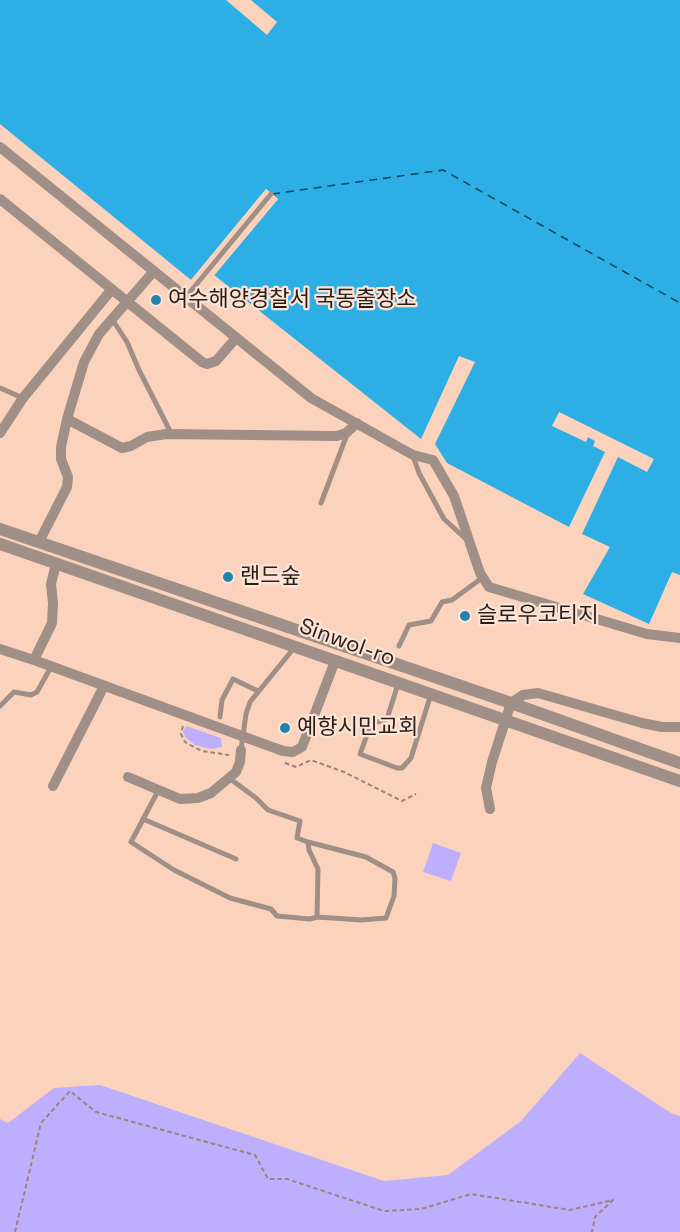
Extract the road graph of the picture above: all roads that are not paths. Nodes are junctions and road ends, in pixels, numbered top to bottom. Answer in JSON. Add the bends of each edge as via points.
{"nodes":[{"id":1,"x":0,"y":147,"type":"edge"},
{"id":2,"x":271,"y":194,"type":"dead end"},
{"id":3,"x":0,"y":199,"type":"edge"},
{"id":4,"x":154,"y":271,"type":"junction"},
{"id":5,"x":112,"y":289,"type":"junction"},
{"id":6,"x":186,"y":297,"type":"junction"},
{"id":7,"x":128,"y":302,"type":"junction"},
{"id":8,"x":112,"y":319,"type":"junction"},
{"id":9,"x":236,"y":338,"type":"junction"},
{"id":10,"x":0,"y":388,"type":"edge"},
{"id":11,"x":24,"y":398,"type":"junction"},
{"id":12,"x":67,"y":419,"type":"junction"},
{"id":13,"x":357,"y":423,"type":"junction"},
{"id":14,"x":349,"y":431,"type":"junction"},
{"id":15,"x":0,"y":433,"type":"edge"},
{"id":16,"x":172,"y":435,"type":"junction"},
{"id":17,"x":413,"y":455,"type":"junction"},
{"id":18,"x":321,"y":503,"type":"dead end"},
{"id":19,"x":0,"y":529,"type":"edge"},
{"id":20,"x":39,"y":542,"type":"junction"},
{"id":21,"x":469,"y":542,"type":"junction"},
{"id":22,"x":0,"y":544,"type":"edge"},
{"id":23,"x":56,"y":564,"type":"junction"},
{"id":24,"x":482,"y":578,"type":"junction"},
{"id":25,"x":680,"y":638,"type":"edge"},
{"id":26,"x":399,"y":646,"type":"dead end"},
{"id":27,"x":295,"y":647,"type":"junction"},
{"id":28,"x":0,"y":649,"type":"edge"},
{"id":29,"x":34,"y":660,"type":"junction"},
{"id":30,"x":335,"y":661,"type":"junction"},
{"id":31,"x":51,"y":666,"type":"junction"},
{"id":32,"x":398,"y":684,"type":"junction"},
{"id":33,"x":104,"y":686,"type":"junction"},
{"id":34,"x":258,"y":692,"type":"junction"},
{"id":35,"x":431,"y":694,"type":"junction"},
{"id":36,"x":511,"y":704,"type":"junction"},
{"id":37,"x":0,"y":706,"type":"edge"},
{"id":38,"x":220,"y":717,"type":"dead end"},
{"id":39,"x":506,"y":719,"type":"junction"},
{"id":40,"x":680,"y":727,"type":"edge"},
{"id":41,"x":242,"y":736,"type":"junction"},
{"id":42,"x":241,"y":754,"type":"joint"},
{"id":43,"x":680,"y":763,"type":"edge"},
{"id":44,"x":128,"y":777,"type":"dead end"},
{"id":45,"x":229,"y":778,"type":"junction"},
{"id":46,"x":680,"y":781,"type":"edge"},
{"id":47,"x":53,"y":786,"type":"dead end"},
{"id":48,"x":158,"y":791,"type":"junction"},
{"id":49,"x":490,"y":808,"type":"dead end"},
{"id":50,"x":143,"y":819,"type":"junction"},
{"id":51,"x":308,"y":842,"type":"junction"},
{"id":52,"x":236,"y":859,"type":"dead end"},
{"id":53,"x":317,"y":917,"type":"junction"}],
"edges":[{"from":1,"to":4,"type":"street"},
{"from":2,"to":6,"type":"lane"},
{"from":3,"to":5,"type":"street"},
{"from":4,"to":6,"type":"street"},
{"from":4,"to":7,"type":"street"},
{"from":5,"to":7,"type":"street"},
{"from":5,"to":11,"type":"street"},
{"from":6,"to":9,"type":"street"},
{"from":7,"to":8,"type":"street"},
{"from":7,"to":9,"type":"street","via":[[207,364],[220,357]]},
{"from":8,"to":12,"type":"street","via":[[88,351]]},
{"from":8,"to":16,"type":"lane"},
{"from":9,"to":13,"type":"street","via":[[311,398]]},
{"from":10,"to":11,"type":"lane"},
{"from":11,"to":15,"type":"street"},
{"from":12,"to":16,"type":"street","via":[[122,448],[147,437]]},
{"from":12,"to":20,"type":"street","via":[[60,453],[68,487]]},
{"from":13,"to":14,"type":"street"},
{"from":13,"to":17,"type":"street"},
{"from":14,"to":16,"type":"street","via":[[330,437]]},
{"from":14,"to":18,"type":"lane"},
{"from":17,"to":21,"type":"lane","via":[[444,519]]},
{"from":17,"to":21,"type":"street","via":[[433,460],[454,496]]},
{"from":19,"to":20,"type":"street","name":"Sinwol-ro"},
{"from":20,"to":36,"type":"street","name":"Sinwol-ro"},
{"from":21,"to":24,"type":"street"},
{"from":22,"to":23,"type":"street","name":"Sinwol-ro"},
{"from":23,"to":27,"type":"street","name":"Sinwol-ro"},
{"from":23,"to":29,"type":"street","via":[[51,584],[52,623]]},
{"from":24,"to":25,"type":"street","via":[[489,587],[500,591],[647,634]]},
{"from":24,"to":26,"type":"lane","via":[[451,601],[442,602],[431,621],[409,625]]},
{"from":27,"to":30,"type":"street","name":"Sinwol-ro"},
{"from":27,"to":34,"type":"lane"},
{"from":28,"to":29,"type":"street"},
{"from":29,"to":31,"type":"street"},
{"from":30,"to":32,"type":"street","name":"Sinwol-ro"},
{"from":30,"to":41,"type":"street","via":[[302,747],[293,752],[283,751]]},
{"from":31,"to":33,"type":"street"},
{"from":31,"to":37,"type":"lane","via":[[37,692],[14,692]]},
{"from":32,"to":35,"type":"street","name":"Sinwol-ro"},
{"from":32,"to":35,"type":"lane","via":[[387,719],[371,724],[360,753],[397,768],[411,758]]},
{"from":33,"to":41,"type":"street"},
{"from":33,"to":47,"type":"street"},
{"from":34,"to":38,"type":"lane","via":[[233,679],[222,700]]},
{"from":34,"to":41,"type":"lane","via":[[248,706]]},
{"from":35,"to":39,"type":"street","name":"Sinwol-ro"},
{"from":36,"to":39,"type":"street"},
{"from":36,"to":40,"type":"street","via":[[523,695],[538,693],[642,723]]},
{"from":36,"to":43,"type":"street","name":"Sinwol-ro"},
{"from":39,"to":46,"type":"street","name":"Sinwol-ro"},
{"from":39,"to":49,"type":"street","via":[[486,788]]},
{"from":41,"to":42,"type":"lane"},
{"from":42,"to":45,"type":"street","via":[[239,768]]},
{"from":44,"to":48,"type":"street"},
{"from":45,"to":48,"type":"street","via":[[198,798],[180,799]]},
{"from":45,"to":51,"type":"lane","via":[[268,810],[299,819],[297,838]]},
{"from":48,"to":50,"type":"lane"},
{"from":50,"to":52,"type":"lane"},
{"from":50,"to":53,"type":"lane","via":[[132,842],[174,870],[230,898],[271,909],[278,916]]},
{"from":51,"to":53,"type":"lane","via":[[318,870]]},
{"from":51,"to":53,"type":"lane","via":[[366,857],[393,872],[395,878],[386,918]]}]}
